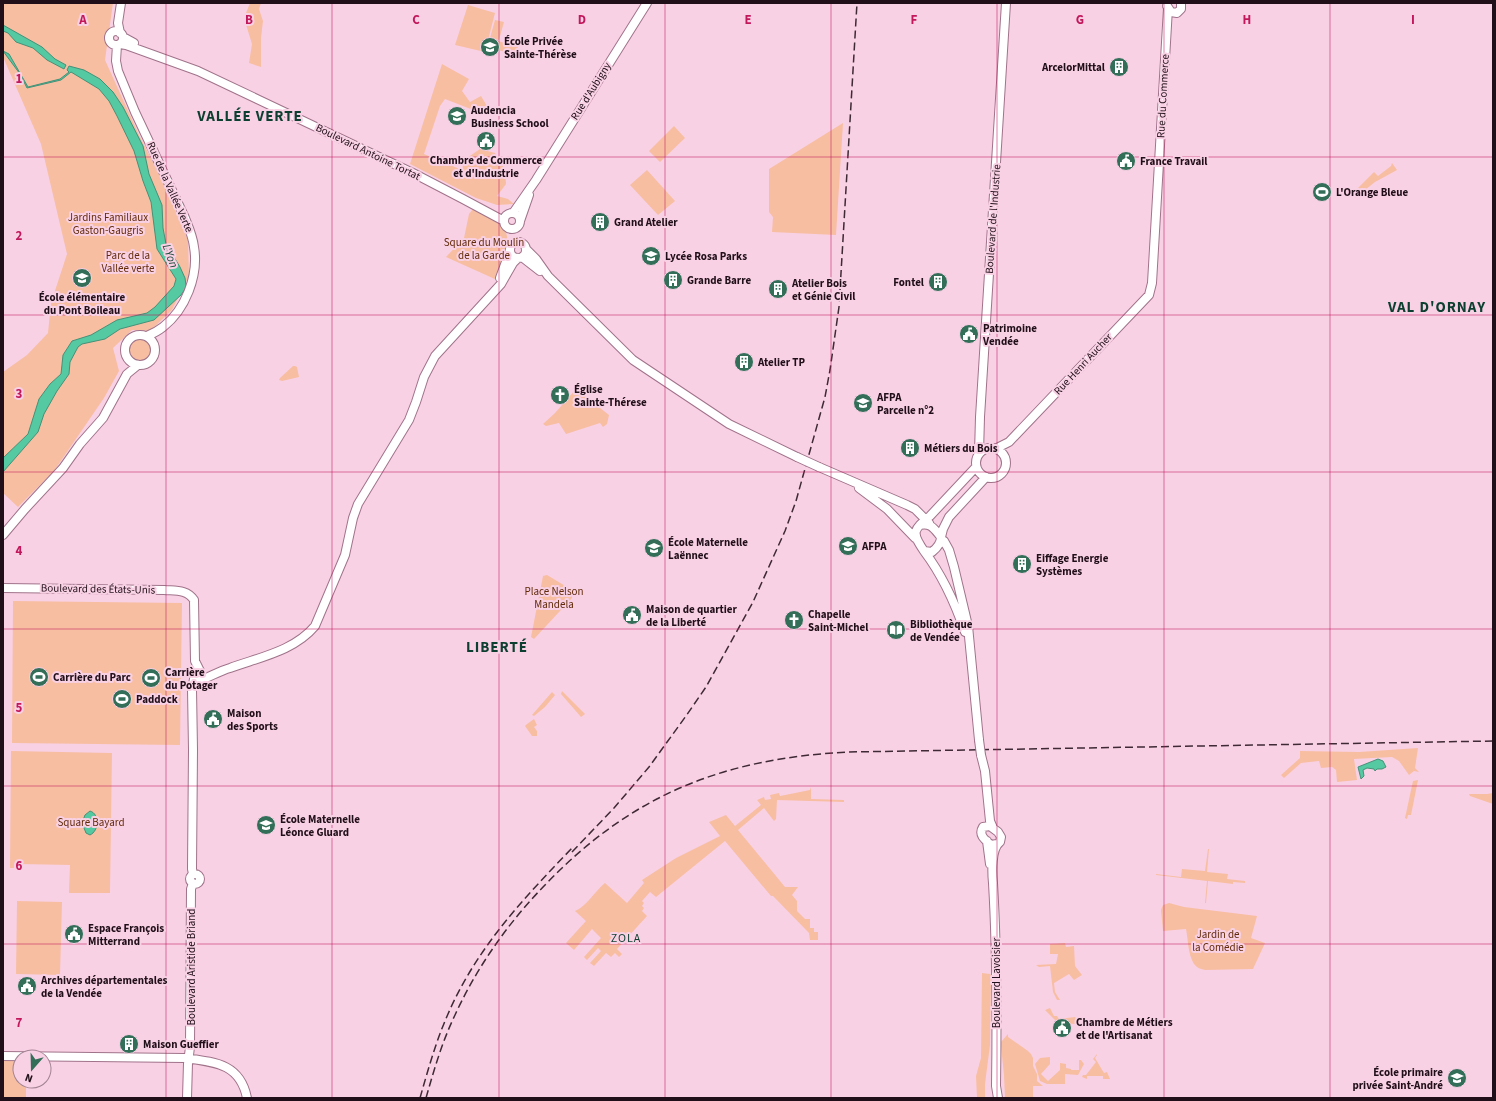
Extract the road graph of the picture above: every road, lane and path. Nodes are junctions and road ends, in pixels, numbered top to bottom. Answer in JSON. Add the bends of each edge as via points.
{"nodes":[{"id":1,"x":116,"y":3,"type":"edge"},
{"id":2,"x":121,"y":3,"type":"edge"},
{"id":3,"x":647,"y":3,"type":"edge"},
{"id":4,"x":1006,"y":3,"type":"edge"},
{"id":5,"x":1181,"y":3,"type":"edge"},
{"id":6,"x":1167,"y":5,"type":"edge"},
{"id":7,"x":1175,"y":13,"type":"junction"},
{"id":8,"x":1167,"y":29,"type":"junction"},
{"id":9,"x":117,"y":39,"type":"junction"},
{"id":10,"x":536,"y":180,"type":"junction"},
{"id":11,"x":472,"y":204,"type":"junction"},
{"id":12,"x":510,"y":213,"type":"junction"},
{"id":13,"x":504,"y":221,"type":"junction"},
{"id":14,"x":515,"y":225,"type":"junction"},
{"id":15,"x":514,"y":245,"type":"junction"},
{"id":16,"x":522,"y":254,"type":"junction"},
{"id":17,"x":1152,"y":284,"type":"joint"},
{"id":18,"x":494,"y":290,"type":"junction"},
{"id":19,"x":162,"y":327,"type":"junction"},
{"id":20,"x":147,"y":336,"type":"junction"},
{"id":21,"x":154,"y":345,"type":"junction"},
{"id":22,"x":128,"y":358,"type":"junction"},
{"id":23,"x":138,"y":365,"type":"junction"},
{"id":24,"x":127,"y":374,"type":"junction"},
{"id":25,"x":979,"y":435,"type":"junction"},
{"id":26,"x":1009,"y":442,"type":"junction"},
{"id":27,"x":994,"y":448,"type":"junction"},
{"id":28,"x":979,"y":453,"type":"junction"},
{"id":29,"x":1005,"y":457,"type":"junction"},
{"id":30,"x":976,"y":467,"type":"junction"},
{"id":31,"x":839,"y":476,"type":"junction"},
{"id":32,"x":986,"y":477,"type":"junction"},
{"id":33,"x":941,"y":503,"type":"junction"},
{"id":34,"x":915,"y":509,"type":"junction"},
{"id":35,"x":923,"y":522,"type":"junction"},
{"id":36,"x":3,"y":535,"type":"edge"},
{"id":37,"x":915,"y":538,"type":"junction"},
{"id":38,"x":941,"y":538,"type":"junction"},
{"id":39,"x":924,"y":551,"type":"junction"},
{"id":40,"x":3,"y":588,"type":"edge"},
{"id":41,"x":191,"y":596,"type":"joint"},
{"id":42,"x":970,"y":646,"type":"junction"},
{"id":43,"x":198,"y":676,"type":"junction"},
{"id":44,"x":981,"y":755,"type":"junction"},
{"id":45,"x":983,"y":827,"type":"junction"},
{"id":46,"x":993,"y":828,"type":"junction"},
{"id":47,"x":987,"y":841,"type":"junction"},
{"id":48,"x":997,"y":844,"type":"junction"},
{"id":49,"x":992,"y":880,"type":"junction"},
{"id":50,"x":3,"y":1056,"type":"edge"},
{"id":51,"x":187,"y":1056,"type":"junction"},
{"id":52,"x":996,"y":1086,"type":"junction"},
{"id":53,"x":187,"y":1098,"type":"edge"},
{"id":54,"x":247,"y":1098,"type":"edge"},
{"id":55,"x":992,"y":1098,"type":"edge"},
{"id":56,"x":998,"y":1098,"type":"edge"}],
"edges":[{"from":1,"to":9,"type":"main road"},
{"from":2,"to":9,"type":"main road"},
{"from":3,"to":10,"type":"main road","name":"Rue d'Aubigny"},
{"from":4,"to":25,"type":"main road","name":"Boulevard de l'Industrie"},
{"from":5,"to":7,"type":"main road","name":"Rue du Commerce","via":[[1181,9]]},
{"from":6,"to":7,"type":"main road","via":[[1171,12]]},
{"from":6,"to":8,"type":"main road","name":"Rue du Commerce"},
{"from":7,"to":8,"type":"main road","name":"Rue du Commerce"},
{"from":8,"to":17,"type":"main road","name":"Rue du Commerce"},
{"from":9,"to":11,"type":"main road","name":"Boulevard Antoine Tortat","via":[[126,45],[205,74]]},
{"from":9,"to":19,"type":"main road","name":"Rue de la Vallée Verte","via":[[113,70],[185,218],[194,248],[194,272],[187,296]]},
{"from":10,"to":12,"type":"main road","name":"Rue d'Aubigny"},
{"from":10,"to":14,"type":"main road","name":"Rue d'Aubigny"},
{"from":11,"to":12,"type":"main road","name":"Boulevard Antoine Tortat","via":[[499,213]]},
{"from":11,"to":13,"type":"main road","name":"Boulevard Antoine Tortat"},
{"from":12,"to":13,"type":"main road","name":"Rue d'Aubigny"},
{"from":12,"to":14,"type":"main road","via":[[518,215]]},
{"from":13,"to":14,"type":"main road","via":[[506,226]]},
{"from":14,"to":15,"type":"main road"},
{"from":15,"to":16,"type":"main road","via":[[524,244]]},
{"from":15,"to":16,"type":"main road","via":[[513,256]]},
{"from":15,"to":18,"type":"main road"},
{"from":16,"to":18,"type":"main road"},
{"from":16,"to":31,"type":"main road","bridge":true,"via":[[548,276],[633,360],[733,426]]},
{"from":17,"to":26,"type":"main road","name":"Rue Henri Aucher","via":[[1149,295]]},
{"from":18,"to":43,"type":"main road","via":[[432,361],[409,420],[358,504],[345,555],[315,626],[292,646]]},
{"from":19,"to":20,"type":"main road","name":"Rue de la Vallée Verte"},
{"from":19,"to":21,"type":"main road","name":"Rue de la Vallée Verte"},
{"from":20,"to":21,"type":"main road"},
{"from":20,"to":22,"type":"main road","via":[[138,335],[130,339],[125,350]]},
{"from":21,"to":23,"type":"main road","via":[[153,358]]},
{"from":22,"to":23,"type":"main road"},
{"from":22,"to":24,"type":"main road"},
{"from":23,"to":24,"type":"main road"},
{"from":24,"to":36,"type":"main road","via":[[103,418],[59,473]]},
{"from":25,"to":27,"type":"main road"},
{"from":25,"to":28,"type":"main road","name":"Boulevard de l'Industrie"},
{"from":26,"to":27,"type":"main road","name":"Rue Henri Aucher"},
{"from":26,"to":29,"type":"main road","name":"Rue Henri Aucher"},
{"from":27,"to":28,"type":"main road"},
{"from":27,"to":29,"type":"main road"},
{"from":28,"to":30,"type":"main road"},
{"from":29,"to":32,"type":"main road","via":[[1006,467],[1001,475]]},
{"from":30,"to":32,"type":"main road"},
{"from":30,"to":33,"type":"main road"},
{"from":31,"to":34,"type":"main road"},
{"from":31,"to":37,"type":"main road","via":[[876,500]]},
{"from":32,"to":38,"type":"main road","via":[[949,517]]},
{"from":33,"to":34,"type":"main road","via":[[933,509]]},
{"from":33,"to":35,"type":"main road"},
{"from":34,"to":35,"type":"main road"},
{"from":35,"to":37,"type":"main road","via":[[915,532]]},
{"from":35,"to":38,"type":"main road","via":[[932,527]]},
{"from":37,"to":39,"type":"main road"},
{"from":38,"to":39,"type":"main road","via":[[936,549],[932,552]]},
{"from":38,"to":42,"type":"main road","name":"Boulevard Lavoisier","via":[[948,550],[958,582]]},
{"from":39,"to":42,"type":"main road","name":"Boulevard Lavoisier","via":[[944,580]]},
{"from":40,"to":41,"type":"main road","name":"Boulevard des États-Unis","via":[[175,590]]},
{"from":41,"to":43,"type":"main road","name":"Boulevard Aristide Briand","via":[[194,600],[192,661]]},
{"from":42,"to":44,"type":"main road","name":"Boulevard Lavoisier","bridge":true},
{"from":43,"to":51,"type":"main road","name":"Boulevard Aristide Briand","via":[[192,689],[192,869],[193,874],[199,875],[200,878],[199,883],[193,884],[191,894]]},
{"from":44,"to":45,"type":"main road","name":"Boulevard Lavoisier","via":[[985,816]]},
{"from":44,"to":46,"type":"main road","name":"Boulevard Lavoisier"},
{"from":45,"to":46,"type":"main road"},
{"from":45,"to":47,"type":"main road","name":"Boulevard Lavoisier","via":[[981,834]]},
{"from":46,"to":48,"type":"main road","name":"Boulevard Lavoisier","via":[[1000,837]]},
{"from":47,"to":48,"type":"main road","via":[[991,845]]},
{"from":47,"to":49,"type":"main road","name":"Boulevard Lavoisier"},
{"from":48,"to":49,"type":"main road","name":"Boulevard Lavoisier","via":[[993,855]]},
{"from":49,"to":52,"type":"main road","name":"Boulevard Lavoisier","via":[[996,968]]},
{"from":50,"to":51,"type":"main road"},
{"from":51,"to":53,"type":"main road","name":"Boulevard Aristide Briand"},
{"from":51,"to":54,"type":"main road","via":[[211,1058],[233,1071],[246,1091]]},
{"from":52,"to":55,"type":"main road","name":"Boulevard Lavoisier"},
{"from":52,"to":56,"type":"main road","name":"Boulevard Lavoisier"}]}
